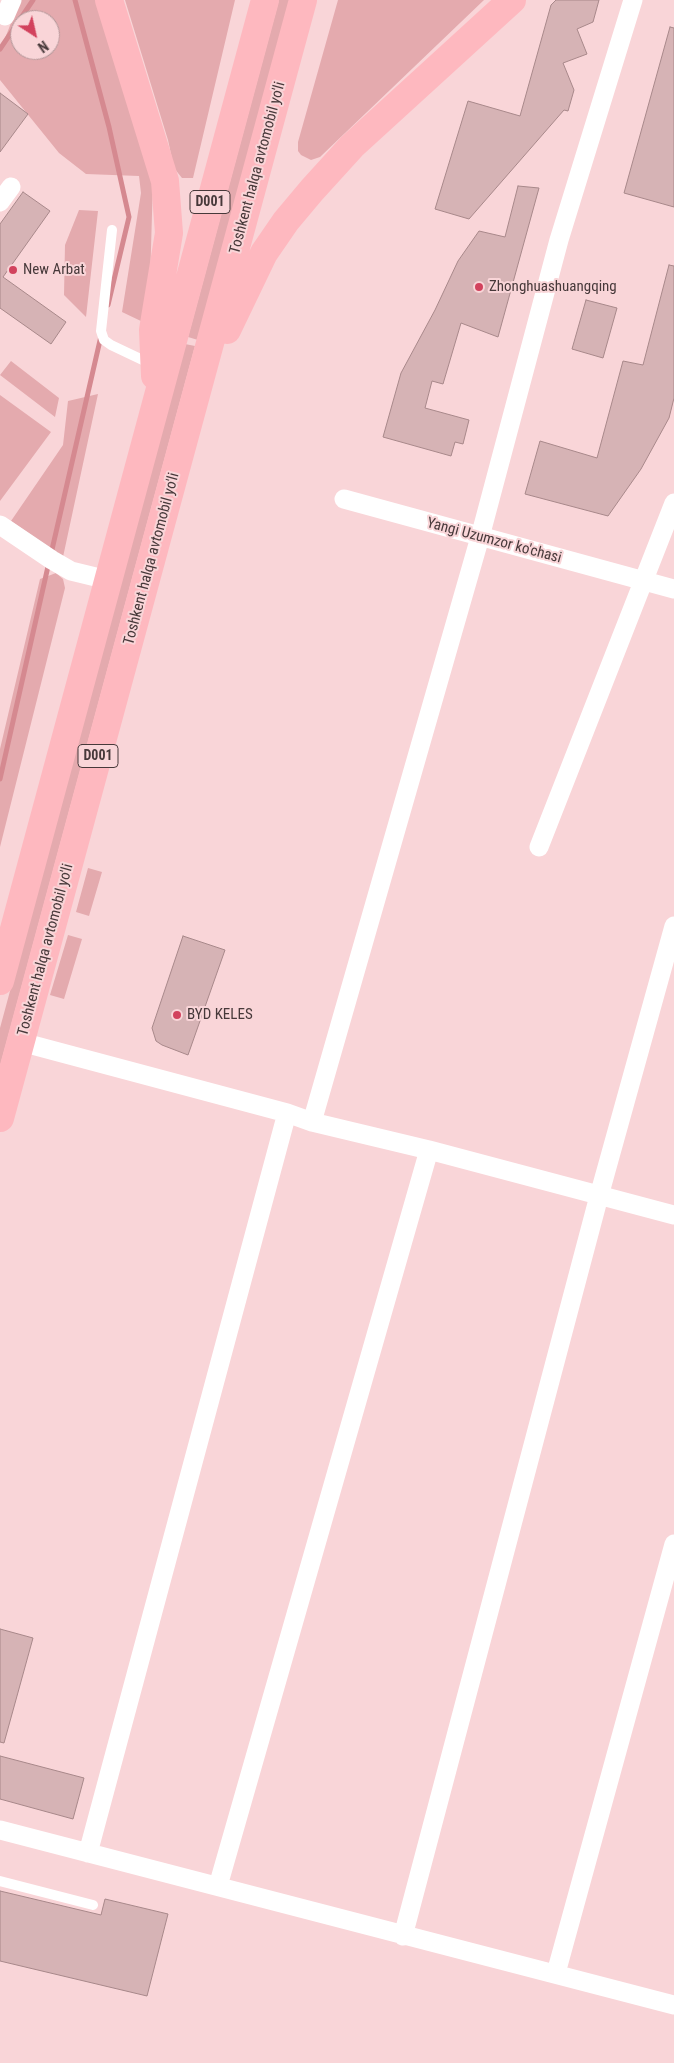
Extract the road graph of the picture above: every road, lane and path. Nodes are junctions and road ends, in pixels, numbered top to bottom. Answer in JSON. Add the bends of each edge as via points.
{"nodes":[{"id":1,"x":109,"y":0,"type":"edge"},
{"id":2,"x":265,"y":0,"type":"edge"},
{"id":3,"x":303,"y":0,"type":"edge"},
{"id":4,"x":512,"y":0,"type":"edge"},
{"id":5,"x":633,"y":0,"type":"edge"},
{"id":6,"x":112,"y":230,"type":"dead end"},
{"id":7,"x":154,"y":365,"type":"junction"},
{"id":8,"x":196,"y":395,"type":"junction"},
{"id":9,"x":156,"y":405,"type":"junction"},
{"id":10,"x":344,"y":499,"type":"dead end"},
{"id":11,"x":674,"y":503,"type":"edge"},
{"id":12,"x":1,"y":529,"type":"edge"},
{"id":13,"x":480,"y":537,"type":"junction"},
{"id":14,"x":108,"y":580,"type":"junction"},
{"id":15,"x":645,"y":581,"type":"junction"},
{"id":16,"x":674,"y":589,"type":"edge"},
{"id":17,"x":539,"y":846,"type":"dead end"},
{"id":18,"x":674,"y":926,"type":"edge"},
{"id":19,"x":0,"y":981,"type":"edge"},
{"id":20,"x":21,"y":1042,"type":"junction"},
{"id":21,"x":287,"y":1113,"type":"junction"},
{"id":22,"x":0,"y":1118,"type":"edge"},
{"id":23,"x":312,"y":1122,"type":"junction"},
{"id":24,"x":429,"y":1150,"type":"junction"},
{"id":25,"x":599,"y":1196,"type":"junction"},
{"id":26,"x":674,"y":1215,"type":"edge"},
{"id":27,"x":674,"y":1544,"type":"edge"},
{"id":28,"x":0,"y":1830,"type":"edge"},
{"id":29,"x":88,"y":1853,"type":"junction"},
{"id":30,"x":0,"y":1881,"type":"edge"},
{"id":31,"x":218,"y":1886,"type":"junction"},
{"id":32,"x":93,"y":1905,"type":"dead end"},
{"id":33,"x":403,"y":1936,"type":"junction"},
{"id":34,"x":556,"y":1973,"type":"junction"},
{"id":35,"x":674,"y":2005,"type":"edge"}],
"edges":[{"from":1,"to":7,"type":"highway","via":[[165,181],[169,233],[154,330]]},
{"from":2,"to":9,"type":"highway","number":"D001"},
{"from":3,"to":8,"type":"highway","name":"Toshkent halqa avtomobil yo'li","number":"D001"},
{"from":4,"to":8,"type":"highway","via":[[352,146],[286,222],[264,253]]},
{"from":5,"to":13,"type":"street","via":[[559,240]]},
{"from":6,"to":7,"type":"lane","via":[[101,331],[110,345]]},
{"from":7,"to":9,"type":"highway"},
{"from":8,"to":20,"type":"highway","name":"Toshkent halqa avtomobil yo'li","number":"D001"},
{"from":9,"to":14,"type":"highway","number":"D001"},
{"from":10,"to":13,"type":"street","name":"Yangi Uzumzor ko'chasi"},
{"from":11,"to":15,"type":"street"},
{"from":12,"to":14,"type":"street","via":[[71,571]]},
{"from":13,"to":15,"type":"street","name":"Yangi Uzumzor ko'chasi"},
{"from":13,"to":23,"type":"street"},
{"from":14,"to":19,"type":"highway","number":"D001"},
{"from":15,"to":16,"type":"street","name":"Yangi Uzumzor ko'chasi"},
{"from":15,"to":17,"type":"street"},
{"from":18,"to":25,"type":"street"},
{"from":20,"to":21,"type":"street"},
{"from":20,"to":22,"type":"highway","name":"Toshkent halqa avtomobil yo'li","number":"D001"},
{"from":21,"to":23,"type":"street"},
{"from":21,"to":29,"type":"street"},
{"from":23,"to":24,"type":"street"},
{"from":24,"to":25,"type":"street"},
{"from":24,"to":31,"type":"street"},
{"from":25,"to":26,"type":"street"},
{"from":25,"to":33,"type":"street"},
{"from":27,"to":34,"type":"street"},
{"from":28,"to":29,"type":"street"},
{"from":29,"to":31,"type":"street"},
{"from":30,"to":32,"type":"lane"},
{"from":31,"to":33,"type":"street"},
{"from":33,"to":34,"type":"street"},
{"from":34,"to":35,"type":"street"}]}
